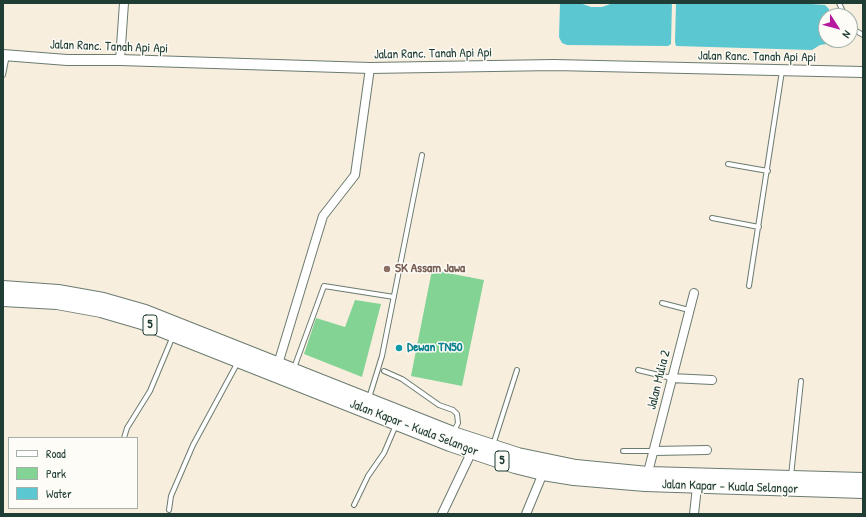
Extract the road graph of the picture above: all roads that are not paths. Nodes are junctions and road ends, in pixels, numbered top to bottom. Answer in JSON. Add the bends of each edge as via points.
{"nodes":[{"id":1,"x":124,"y":3,"type":"edge"},
{"id":2,"x":5,"y":55,"type":"edge"},
{"id":3,"x":120,"y":60,"type":"junction"},
{"id":4,"x":370,"y":68,"type":"junction"},
{"id":5,"x":782,"y":70,"type":"junction"},
{"id":6,"x":863,"y":72,"type":"edge"},
{"id":7,"x":3,"y":75,"type":"edge"},
{"id":8,"x":422,"y":155,"type":"dead end"},
{"id":9,"x":728,"y":164,"type":"dead end"},
{"id":10,"x":768,"y":171,"type":"junction"},
{"id":11,"x":712,"y":218,"type":"dead end"},
{"id":12,"x":759,"y":227,"type":"junction"},
{"id":13,"x":749,"y":286,"type":"dead end"},
{"id":14,"x":3,"y":288,"type":"edge"},
{"id":15,"x":694,"y":293,"type":"dead end"},
{"id":16,"x":394,"y":296,"type":"junction"},
{"id":17,"x":3,"y":299,"type":"edge"},
{"id":18,"x":662,"y":304,"type":"dead end"},
{"id":19,"x":689,"y":310,"type":"junction"},
{"id":20,"x":174,"y":334,"type":"junction"},
{"id":21,"x":240,"y":360,"type":"junction"},
{"id":22,"x":278,"y":364,"type":"junction"},
{"id":23,"x":517,"y":370,"type":"dead end"},
{"id":24,"x":638,"y":370,"type":"dead end"},
{"id":25,"x":384,"y":371,"type":"dead end"},
{"id":26,"x":291,"y":375,"type":"junction"},
{"id":27,"x":671,"y":378,"type":"junction"},
{"id":28,"x":712,"y":380,"type":"dead end"},
{"id":29,"x":801,"y":381,"type":"dead end"},
{"id":30,"x":367,"y":405,"type":"junction"},
{"id":31,"x":397,"y":422,"type":"junction"},
{"id":32,"x":453,"y":434,"type":"junction"},
{"id":33,"x":124,"y":437,"type":"edge"},
{"id":34,"x":493,"y":447,"type":"junction"},
{"id":35,"x":707,"y":450,"type":"dead end"},
{"id":36,"x":472,"y":451,"type":"junction"},
{"id":37,"x":623,"y":451,"type":"dead end"},
{"id":38,"x":654,"y":451,"type":"junction"},
{"id":39,"x":543,"y":473,"type":"junction"},
{"id":40,"x":791,"y":478,"type":"junction"},
{"id":41,"x":647,"y":479,"type":"junction"},
{"id":42,"x":863,"y":480,"type":"edge"},
{"id":43,"x":697,"y":487,"type":"junction"},
{"id":44,"x":863,"y":490,"type":"edge"},
{"id":45,"x":354,"y":505,"type":"dead end"},
{"id":46,"x":169,"y":510,"type":"dead end"},
{"id":47,"x":442,"y":514,"type":"edge"},
{"id":48,"x":526,"y":514,"type":"edge"},
{"id":49,"x":694,"y":514,"type":"edge"}],
"edges":[{"from":1,"to":3,"type":"street"},
{"from":2,"to":3,"type":"street","name":"Jalan Ranc. Tanah Api Api","via":[[67,60]]},
{"from":2,"to":7,"type":"lane"},
{"from":3,"to":4,"type":"street","name":"Jalan Ranc. Tanah Api Api"},
{"from":4,"to":5,"type":"street","name":"Jalan Ranc. Tanah Api Api","via":[[554,65]]},
{"from":4,"to":22,"type":"street","via":[[355,175],[323,216]]},
{"from":5,"to":6,"type":"street","name":"Jalan Ranc. Tanah Api Api"},
{"from":5,"to":10,"type":"lane"},
{"from":8,"to":16,"type":"lane"},
{"from":9,"to":10,"type":"lane"},
{"from":10,"to":12,"type":"lane"},
{"from":11,"to":12,"type":"lane"},
{"from":12,"to":13,"type":"lane"},
{"from":14,"to":22,"type":"highway","name":"Jalan Kapar - Kuala Selangor","number":"5","via":[[58,292],[103,300],[174,323]]},
{"from":15,"to":19,"type":"street","name":"Jalan Mulia 2"},
{"from":16,"to":26,"type":"lane","via":[[324,286]]},
{"from":16,"to":30,"type":"lane","via":[[382,356]]},
{"from":17,"to":20,"type":"highway","name":"Jalan Kapar - Kuala Selangor","number":"5","via":[[57,302],[102,310]]},
{"from":18,"to":19,"type":"lane"},
{"from":19,"to":27,"type":"street","name":"Jalan Mulia 2"},
{"from":20,"to":21,"type":"highway","name":"Jalan Kapar - Kuala Selangor","number":"5"},
{"from":20,"to":33,"type":"lane","via":[[150,391],[127,428]]},
{"from":21,"to":26,"type":"highway","name":"Jalan Kapar - Kuala Selangor","number":"5"},
{"from":21,"to":46,"type":"lane","via":[[193,445],[171,496]]},
{"from":22,"to":26,"type":"highway","name":"Jalan Kapar - Kuala Selangor","number":"5"},
{"from":23,"to":34,"type":"lane"},
{"from":24,"to":27,"type":"lane"},
{"from":25,"to":32,"type":"lane","via":[[402,379],[428,399],[453,410],[457,414],[458,423]]},
{"from":26,"to":30,"type":"highway","name":"Jalan Kapar - Kuala Selangor","number":"5"},
{"from":27,"to":28,"type":"street"},
{"from":27,"to":38,"type":"street","name":"Jalan Mulia 2"},
{"from":29,"to":40,"type":"lane"},
{"from":30,"to":31,"type":"highway","name":"Jalan Kapar - Kuala Selangor","number":"5"},
{"from":30,"to":32,"type":"highway","name":"Jalan Kapar - Kuala Selangor","number":"5"},
{"from":31,"to":36,"type":"highway","name":"Jalan Kapar - Kuala Selangor","number":"5"},
{"from":31,"to":45,"type":"lane","via":[[384,453],[368,476]]},
{"from":32,"to":34,"type":"highway","name":"Jalan Kapar - Kuala Selangor","number":"5"},
{"from":34,"to":41,"type":"highway","name":"Jalan Kapar - Kuala Selangor","number":"5","via":[[518,456]]},
{"from":35,"to":38,"type":"street"},
{"from":36,"to":39,"type":"highway","name":"Jalan Kapar - Kuala Selangor","number":"5"},
{"from":36,"to":47,"type":"street"},
{"from":37,"to":38,"type":"lane"},
{"from":38,"to":41,"type":"street","name":"Jalan Mulia 2"},
{"from":39,"to":41,"type":"highway","name":"Jalan Kapar - Kuala Selangor","number":"5","via":[[574,478]]},
{"from":39,"to":48,"type":"street"},
{"from":40,"to":41,"type":"highway","name":"Jalan Kapar - Kuala Selangor","number":"5"},
{"from":40,"to":42,"type":"highway","name":"Jalan Kapar - Kuala Selangor","number":"5"},
{"from":41,"to":43,"type":"highway","name":"Jalan Kapar - Kuala Selangor","number":"5"},
{"from":43,"to":44,"type":"highway","name":"Jalan Kapar - Kuala Selangor","number":"5"},
{"from":43,"to":49,"type":"street"}]}
